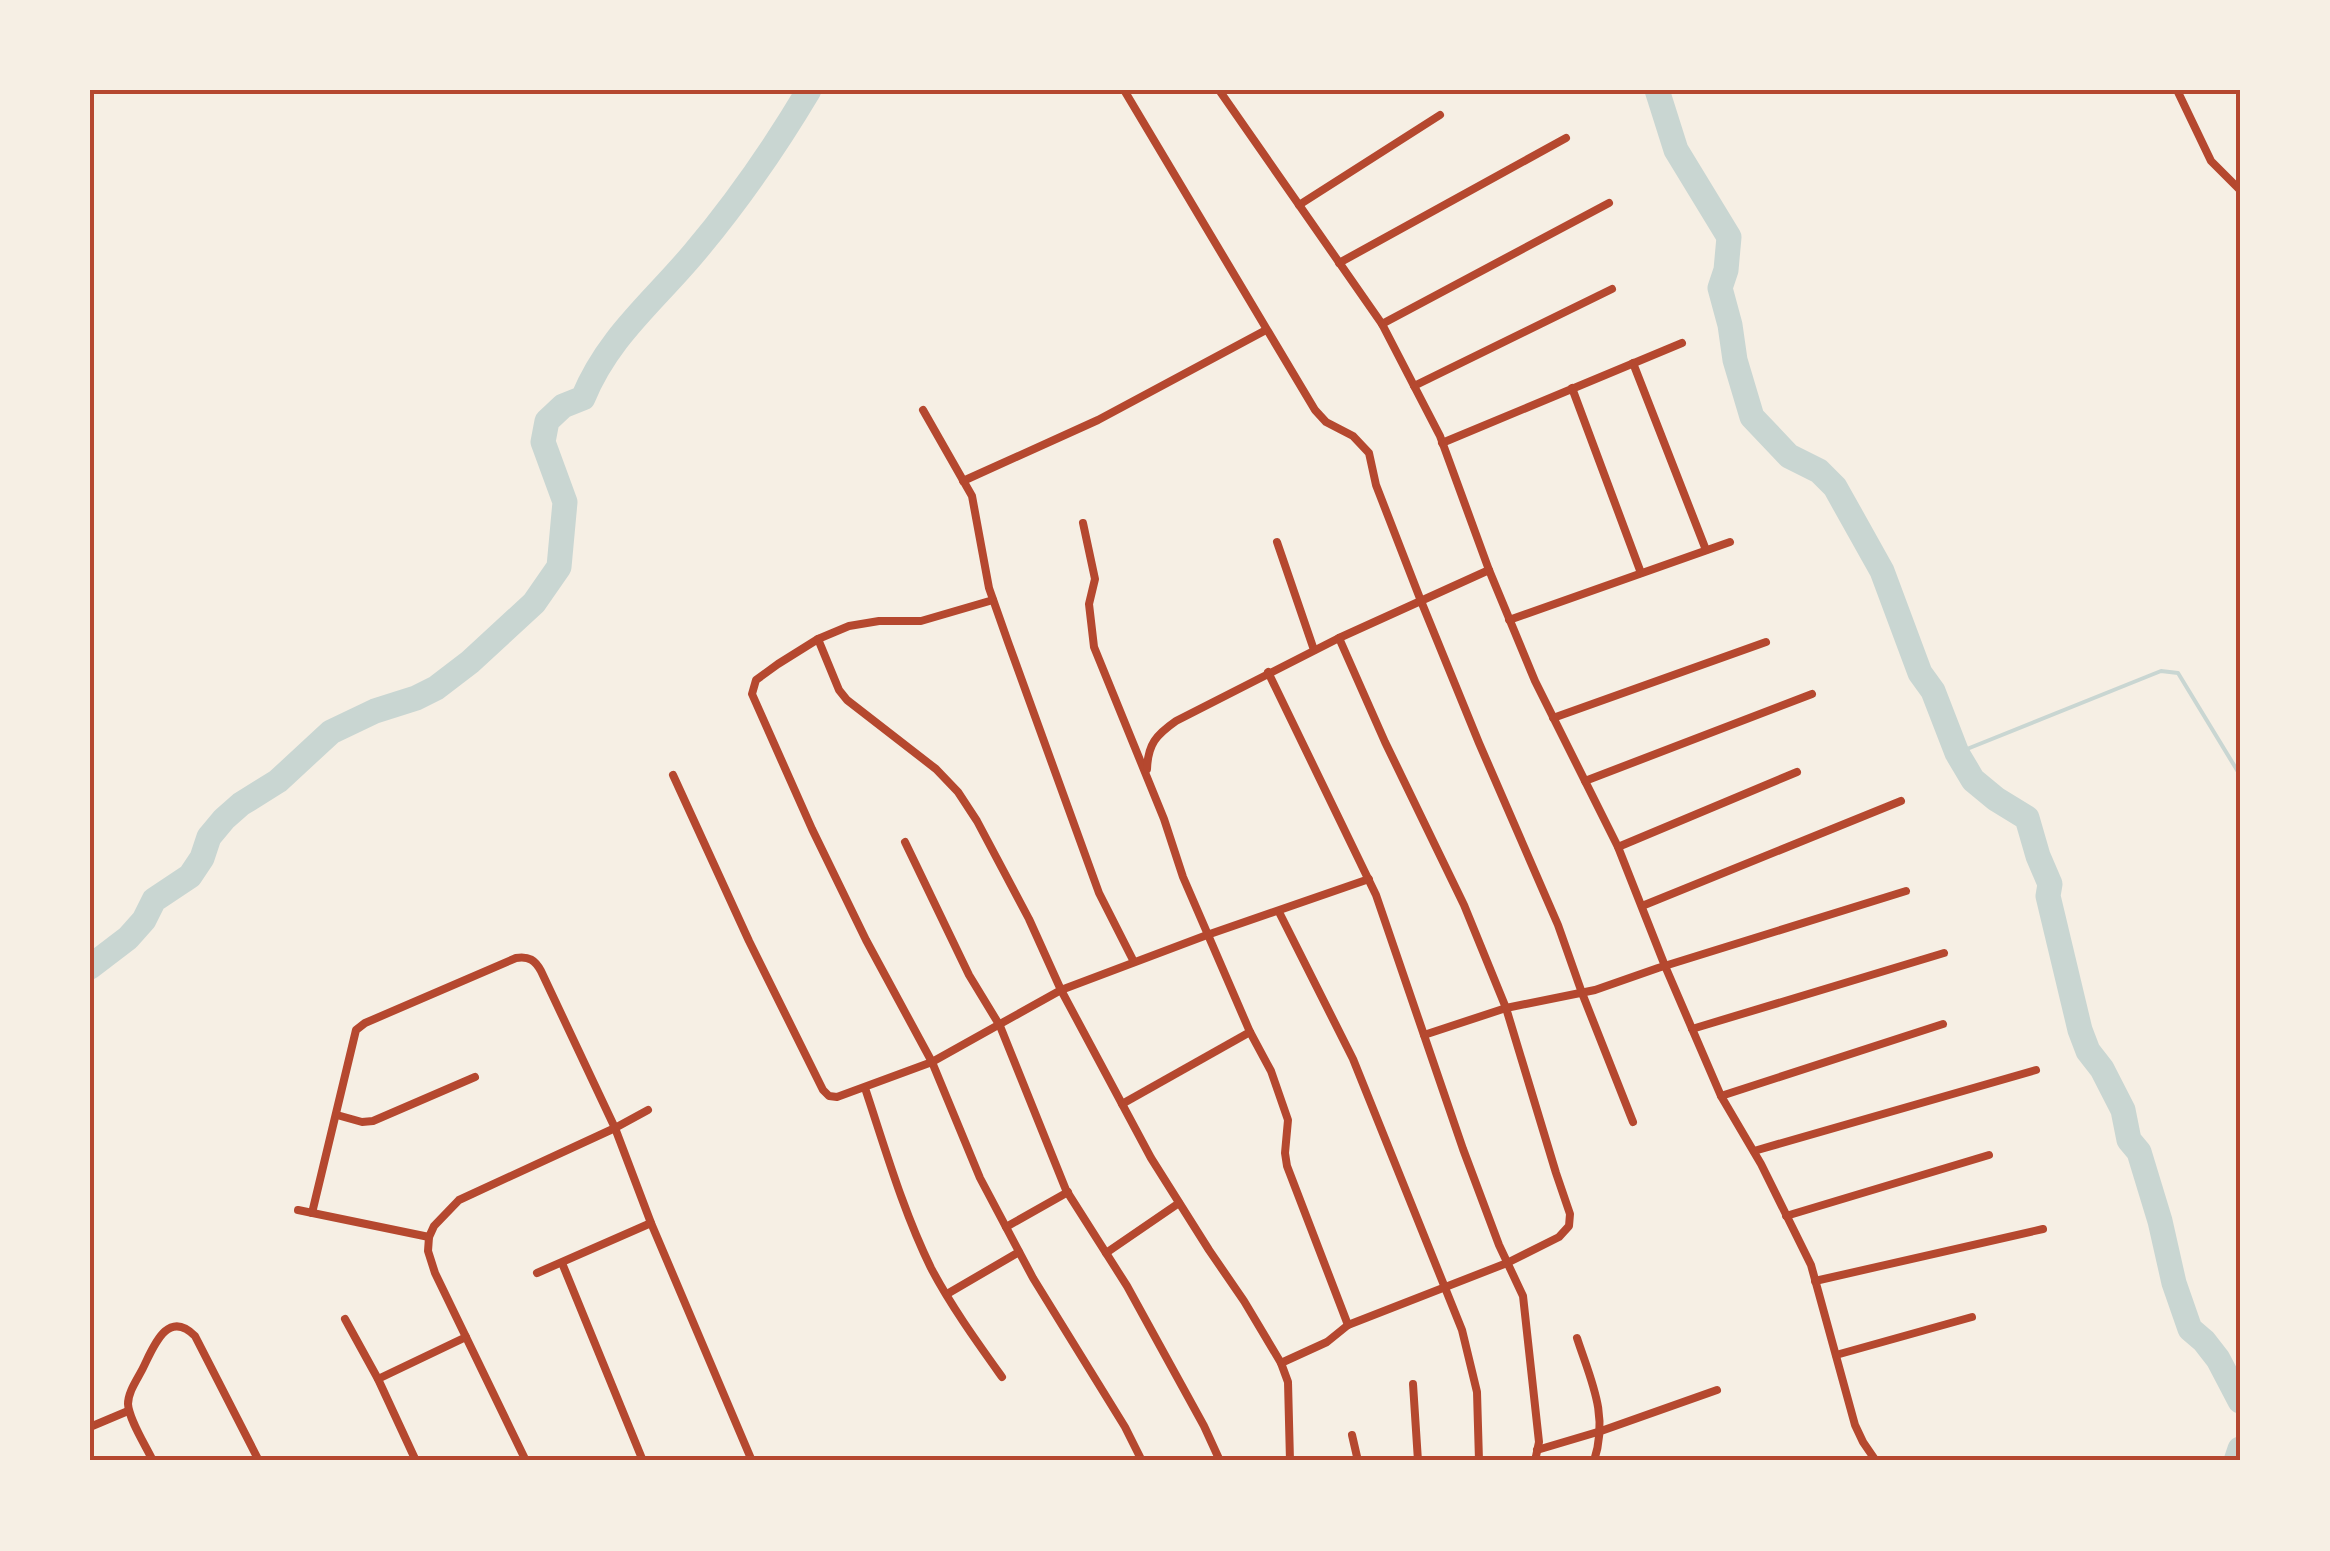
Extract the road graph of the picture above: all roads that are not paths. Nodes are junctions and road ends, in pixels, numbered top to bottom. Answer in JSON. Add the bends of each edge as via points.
{"nodes":[{"id":1,"x":1124,"y":90,"type":"edge"},
{"id":2,"x":1219,"y":90,"type":"edge"},
{"id":3,"x":2177,"y":90,"type":"edge"},
{"id":4,"x":1440,"y":115,"type":"dead end"},
{"id":5,"x":1566,"y":138,"type":"dead end"},
{"id":6,"x":2240,"y":190,"type":"edge"},
{"id":7,"x":1608,"y":203,"type":"dead end"},
{"id":8,"x":1299,"y":206,"type":"junction"},
{"id":9,"x":1339,"y":263,"type":"junction"},
{"id":10,"x":1612,"y":289,"type":"dead end"},
{"id":11,"x":1382,"y":324,"type":"junction"},
{"id":12,"x":1266,"y":330,"type":"junction"},
{"id":13,"x":1682,"y":343,"type":"dead end"},
{"id":14,"x":1633,"y":362,"type":"junction"},
{"id":15,"x":1414,"y":386,"type":"junction"},
{"id":16,"x":1572,"y":388,"type":"junction"},
{"id":17,"x":923,"y":410,"type":"dead end"},
{"id":18,"x":1442,"y":443,"type":"junction"},
{"id":19,"x":963,"y":481,"type":"junction"},
{"id":20,"x":1083,"y":523,"type":"dead end"},
{"id":21,"x":1276,"y":542,"type":"dead end"},
{"id":22,"x":1730,"y":542,"type":"dead end"},
{"id":23,"x":1706,"y":550,"type":"junction"},
{"id":24,"x":1489,"y":570,"type":"junction"},
{"id":25,"x":1641,"y":573,"type":"junction"},
{"id":26,"x":994,"y":600,"type":"junction"},
{"id":27,"x":1421,"y":601,"type":"junction"},
{"id":28,"x":1510,"y":620,"type":"junction"},
{"id":29,"x":1338,"y":638,"type":"junction"},
{"id":30,"x":818,"y":639,"type":"junction"},
{"id":31,"x":1766,"y":642,"type":"dead end"},
{"id":32,"x":1314,"y":650,"type":"junction"},
{"id":33,"x":1268,"y":672,"type":"junction"},
{"id":34,"x":1812,"y":694,"type":"dead end"},
{"id":35,"x":1553,"y":718,"type":"junction"},
{"id":36,"x":1797,"y":772,"type":"dead end"},
{"id":37,"x":672,"y":774,"type":"dead end"},
{"id":38,"x":1147,"y":774,"type":"junction"},
{"id":39,"x":1585,"y":782,"type":"junction"},
{"id":40,"x":1901,"y":800,"type":"dead end"},
{"id":41,"x":905,"y":842,"type":"dead end"},
{"id":42,"x":1618,"y":846,"type":"junction"},
{"id":43,"x":1368,"y":879,"type":"junction"},
{"id":44,"x":1906,"y":891,"type":"dead end"},
{"id":45,"x":1642,"y":906,"type":"junction"},
{"id":46,"x":1279,"y":912,"type":"junction"},
{"id":47,"x":1207,"y":935,"type":"junction"},
{"id":48,"x":1944,"y":953,"type":"dead end"},
{"id":49,"x":1134,"y":962,"type":"junction"},
{"id":50,"x":1665,"y":966,"type":"junction"},
{"id":51,"x":1060,"y":990,"type":"junction"},
{"id":52,"x":1582,"y":992,"type":"junction"},
{"id":53,"x":1506,"y":1008,"type":"junction"},
{"id":54,"x":1943,"y":1024,"type":"dead end"},
{"id":55,"x":1000,"y":1026,"type":"junction"},
{"id":56,"x":1692,"y":1029,"type":"junction"},
{"id":57,"x":1250,"y":1032,"type":"junction"},
{"id":58,"x":1424,"y":1035,"type":"junction"},
{"id":59,"x":932,"y":1062,"type":"junction"},
{"id":60,"x":2036,"y":1070,"type":"dead end"},
{"id":61,"x":475,"y":1077,"type":"dead end"},
{"id":62,"x":865,"y":1088,"type":"junction"},
{"id":63,"x":1720,"y":1096,"type":"junction"},
{"id":64,"x":1122,"y":1104,"type":"junction"},
{"id":65,"x":648,"y":1110,"type":"dead end"},
{"id":66,"x":337,"y":1115,"type":"junction"},
{"id":67,"x":1633,"y":1122,"type":"dead end"},
{"id":68,"x":616,"y":1128,"type":"junction"},
{"id":69,"x":1754,"y":1151,"type":"junction"},
{"id":70,"x":1989,"y":1156,"type":"dead end"},
{"id":71,"x":1068,"y":1192,"type":"junction"},
{"id":72,"x":1179,"y":1204,"type":"junction"},
{"id":73,"x":298,"y":1210,"type":"dead end"},
{"id":74,"x":312,"y":1213,"type":"junction"},
{"id":75,"x":1786,"y":1216,"type":"junction"},
{"id":76,"x":651,"y":1224,"type":"junction"},
{"id":77,"x":1006,"y":1227,"type":"junction"},
{"id":78,"x":2043,"y":1229,"type":"dead end"},
{"id":79,"x":428,"y":1237,"type":"junction"},
{"id":80,"x":1020,"y":1252,"type":"junction"},
{"id":81,"x":1106,"y":1253,"type":"junction"},
{"id":82,"x":562,"y":1263,"type":"junction"},
{"id":83,"x":1508,"y":1263,"type":"junction"},
{"id":84,"x":537,"y":1274,"type":"dead end"},
{"id":85,"x":1815,"y":1281,"type":"junction"},
{"id":86,"x":1444,"y":1288,"type":"junction"},
{"id":87,"x":946,"y":1294,"type":"junction"},
{"id":88,"x":1972,"y":1317,"type":"dead end"},
{"id":89,"x":345,"y":1319,"type":"dead end"},
{"id":90,"x":1348,"y":1324,"type":"junction"},
{"id":91,"x":466,"y":1337,"type":"junction"},
{"id":92,"x":1577,"y":1338,"type":"dead end"},
{"id":93,"x":1836,"y":1355,"type":"junction"},
{"id":94,"x":1281,"y":1363,"type":"junction"},
{"id":95,"x":1002,"y":1378,"type":"dead end"},
{"id":96,"x":378,"y":1379,"type":"junction"},
{"id":97,"x":1413,"y":1384,"type":"dead end"},
{"id":98,"x":1717,"y":1390,"type":"dead end"},
{"id":99,"x":128,"y":1410,"type":"junction"},
{"id":100,"x":90,"y":1427,"type":"edge"},
{"id":101,"x":1601,"y":1431,"type":"junction"},
{"id":102,"x":1352,"y":1435,"type":"dead end"},
{"id":103,"x":1537,"y":1450,"type":"junction"},
{"id":104,"x":154,"y":1461,"type":"edge"},
{"id":105,"x":259,"y":1461,"type":"edge"},
{"id":106,"x":416,"y":1461,"type":"edge"},
{"id":107,"x":526,"y":1461,"type":"edge"},
{"id":108,"x":643,"y":1461,"type":"edge"},
{"id":109,"x":752,"y":1461,"type":"edge"},
{"id":110,"x":1142,"y":1461,"type":"edge"},
{"id":111,"x":1220,"y":1461,"type":"edge"},
{"id":112,"x":1290,"y":1461,"type":"edge"},
{"id":113,"x":1358,"y":1461,"type":"edge"},
{"id":114,"x":1418,"y":1461,"type":"edge"},
{"id":115,"x":1479,"y":1461,"type":"edge"},
{"id":116,"x":1535,"y":1461,"type":"edge"},
{"id":117,"x":1594,"y":1461,"type":"edge"},
{"id":118,"x":1876,"y":1461,"type":"edge"}],
"edges":[{"from":1,"to":12,"type":"street"},
{"from":2,"to":8,"type":"street"},
{"from":3,"to":6,"type":"street","via":[[2211,161]]},
{"from":4,"to":8,"type":"street"},
{"from":5,"to":9,"type":"street"},
{"from":7,"to":11,"type":"street"},
{"from":8,"to":9,"type":"street"},
{"from":9,"to":11,"type":"street"},
{"from":10,"to":15,"type":"street"},
{"from":11,"to":15,"type":"street"},
{"from":12,"to":19,"type":"street","via":[[1098,420]]},
{"from":12,"to":27,"type":"street","via":[[1315,410],[1369,452]]},
{"from":13,"to":14,"type":"street"},
{"from":14,"to":16,"type":"street"},
{"from":14,"to":23,"type":"street"},
{"from":15,"to":18,"type":"street"},
{"from":16,"to":18,"type":"street"},
{"from":16,"to":25,"type":"street"},
{"from":17,"to":19,"type":"street"},
{"from":18,"to":24,"type":"street"},
{"from":19,"to":26,"type":"street"},
{"from":20,"to":38,"type":"street","via":[[1094,579],[1088,604],[1094,646]]},
{"from":21,"to":32,"type":"street"},
{"from":22,"to":23,"type":"street"},
{"from":23,"to":25,"type":"street"},
{"from":24,"to":27,"type":"street"},
{"from":24,"to":28,"type":"street"},
{"from":25,"to":28,"type":"street"},
{"from":26,"to":30,"type":"street","via":[[920,622],[849,626]]},
{"from":26,"to":49,"type":"street","via":[[1100,893]]},
{"from":27,"to":29,"type":"street"},
{"from":27,"to":52,"type":"street"},
{"from":28,"to":35,"type":"street"},
{"from":29,"to":32,"type":"street"},
{"from":29,"to":53,"type":"street"},
{"from":30,"to":51,"type":"street","via":[[848,700],[958,792],[1030,919]]},
{"from":30,"to":59,"type":"street","via":[[756,680],[752,694],[866,940]]},
{"from":31,"to":35,"type":"street"},
{"from":32,"to":33,"type":"street"},
{"from":33,"to":38,"type":"street","via":[[1158,734]]},
{"from":33,"to":43,"type":"street"},
{"from":34,"to":39,"type":"street"},
{"from":35,"to":39,"type":"street"},
{"from":36,"to":42,"type":"street"},
{"from":37,"to":62,"type":"street","via":[[823,1090],[837,1097]]},
{"from":38,"to":47,"type":"street"},
{"from":39,"to":42,"type":"street"},
{"from":40,"to":45,"type":"street"},
{"from":41,"to":55,"type":"street"},
{"from":42,"to":45,"type":"street"},
{"from":43,"to":46,"type":"street"},
{"from":43,"to":58,"type":"street"},
{"from":44,"to":50,"type":"street"},
{"from":45,"to":50,"type":"street"},
{"from":46,"to":47,"type":"street"},
{"from":46,"to":86,"type":"street","via":[[1352,1059]]},
{"from":47,"to":49,"type":"street"},
{"from":47,"to":57,"type":"street"},
{"from":48,"to":56,"type":"street"},
{"from":49,"to":51,"type":"street"},
{"from":50,"to":52,"type":"street"},
{"from":50,"to":56,"type":"street"},
{"from":51,"to":55,"type":"street"},
{"from":51,"to":64,"type":"street"},
{"from":52,"to":53,"type":"street"},
{"from":52,"to":67,"type":"street"},
{"from":53,"to":58,"type":"street"},
{"from":53,"to":83,"type":"street","via":[[1570,1214],[1570,1226],[1559,1236]]},
{"from":54,"to":63,"type":"street"},
{"from":55,"to":59,"type":"street"},
{"from":55,"to":71,"type":"street"},
{"from":56,"to":63,"type":"street"},
{"from":57,"to":64,"type":"street"},
{"from":57,"to":90,"type":"street","via":[[1288,1120],[1287,1166]]},
{"from":58,"to":83,"type":"street"},
{"from":59,"to":62,"type":"street"},
{"from":59,"to":77,"type":"street"},
{"from":60,"to":69,"type":"street"},
{"from":61,"to":66,"type":"street","via":[[373,1121]]},
{"from":62,"to":87,"type":"street","via":[[902,1198]]},
{"from":63,"to":69,"type":"street"},
{"from":64,"to":72,"type":"street"},
{"from":65,"to":68,"type":"street"},
{"from":66,"to":68,"type":"street","via":[[353,1039],[364,1023],[525,956],[537,964]]},
{"from":66,"to":74,"type":"street"},
{"from":68,"to":76,"type":"street"},
{"from":68,"to":79,"type":"street","via":[[459,1200]]},
{"from":69,"to":75,"type":"street"},
{"from":70,"to":75,"type":"street"},
{"from":71,"to":77,"type":"street"},
{"from":71,"to":81,"type":"street"},
{"from":72,"to":81,"type":"street"},
{"from":72,"to":94,"type":"street"},
{"from":73,"to":74,"type":"street"},
{"from":74,"to":79,"type":"street"},
{"from":75,"to":85,"type":"street"},
{"from":76,"to":82,"type":"street"},
{"from":76,"to":109,"type":"street"},
{"from":77,"to":80,"type":"street"},
{"from":78,"to":85,"type":"street"},
{"from":79,"to":91,"type":"street","via":[[435,1273]]},
{"from":80,"to":87,"type":"street"},
{"from":80,"to":110,"type":"street"},
{"from":81,"to":111,"type":"street"},
{"from":82,"to":84,"type":"street"},
{"from":82,"to":108,"type":"street"},
{"from":83,"to":86,"type":"street"},
{"from":83,"to":103,"type":"street","via":[[1522,1296]]},
{"from":85,"to":93,"type":"street"},
{"from":86,"to":90,"type":"street"},
{"from":86,"to":115,"type":"street","via":[[1476,1392]]},
{"from":87,"to":95,"type":"street"},
{"from":88,"to":93,"type":"street"},
{"from":89,"to":96,"type":"street"},
{"from":90,"to":94,"type":"street"},
{"from":91,"to":96,"type":"street"},
{"from":91,"to":107,"type":"street"},
{"from":92,"to":101,"type":"street"},
{"from":93,"to":118,"type":"street","via":[[1855,1425]]},
{"from":94,"to":112,"type":"street","via":[[1288,1382]]},
{"from":96,"to":106,"type":"street"},
{"from":97,"to":114,"type":"street"},
{"from":98,"to":101,"type":"street"},
{"from":99,"to":100,"type":"street"},
{"from":99,"to":104,"type":"street"},
{"from":99,"to":105,"type":"street","via":[[158,1337],[174,1327],[188,1330]]},
{"from":101,"to":103,"type":"street"},
{"from":101,"to":117,"type":"street"},
{"from":102,"to":113,"type":"street"},
{"from":103,"to":116,"type":"street"}]}
